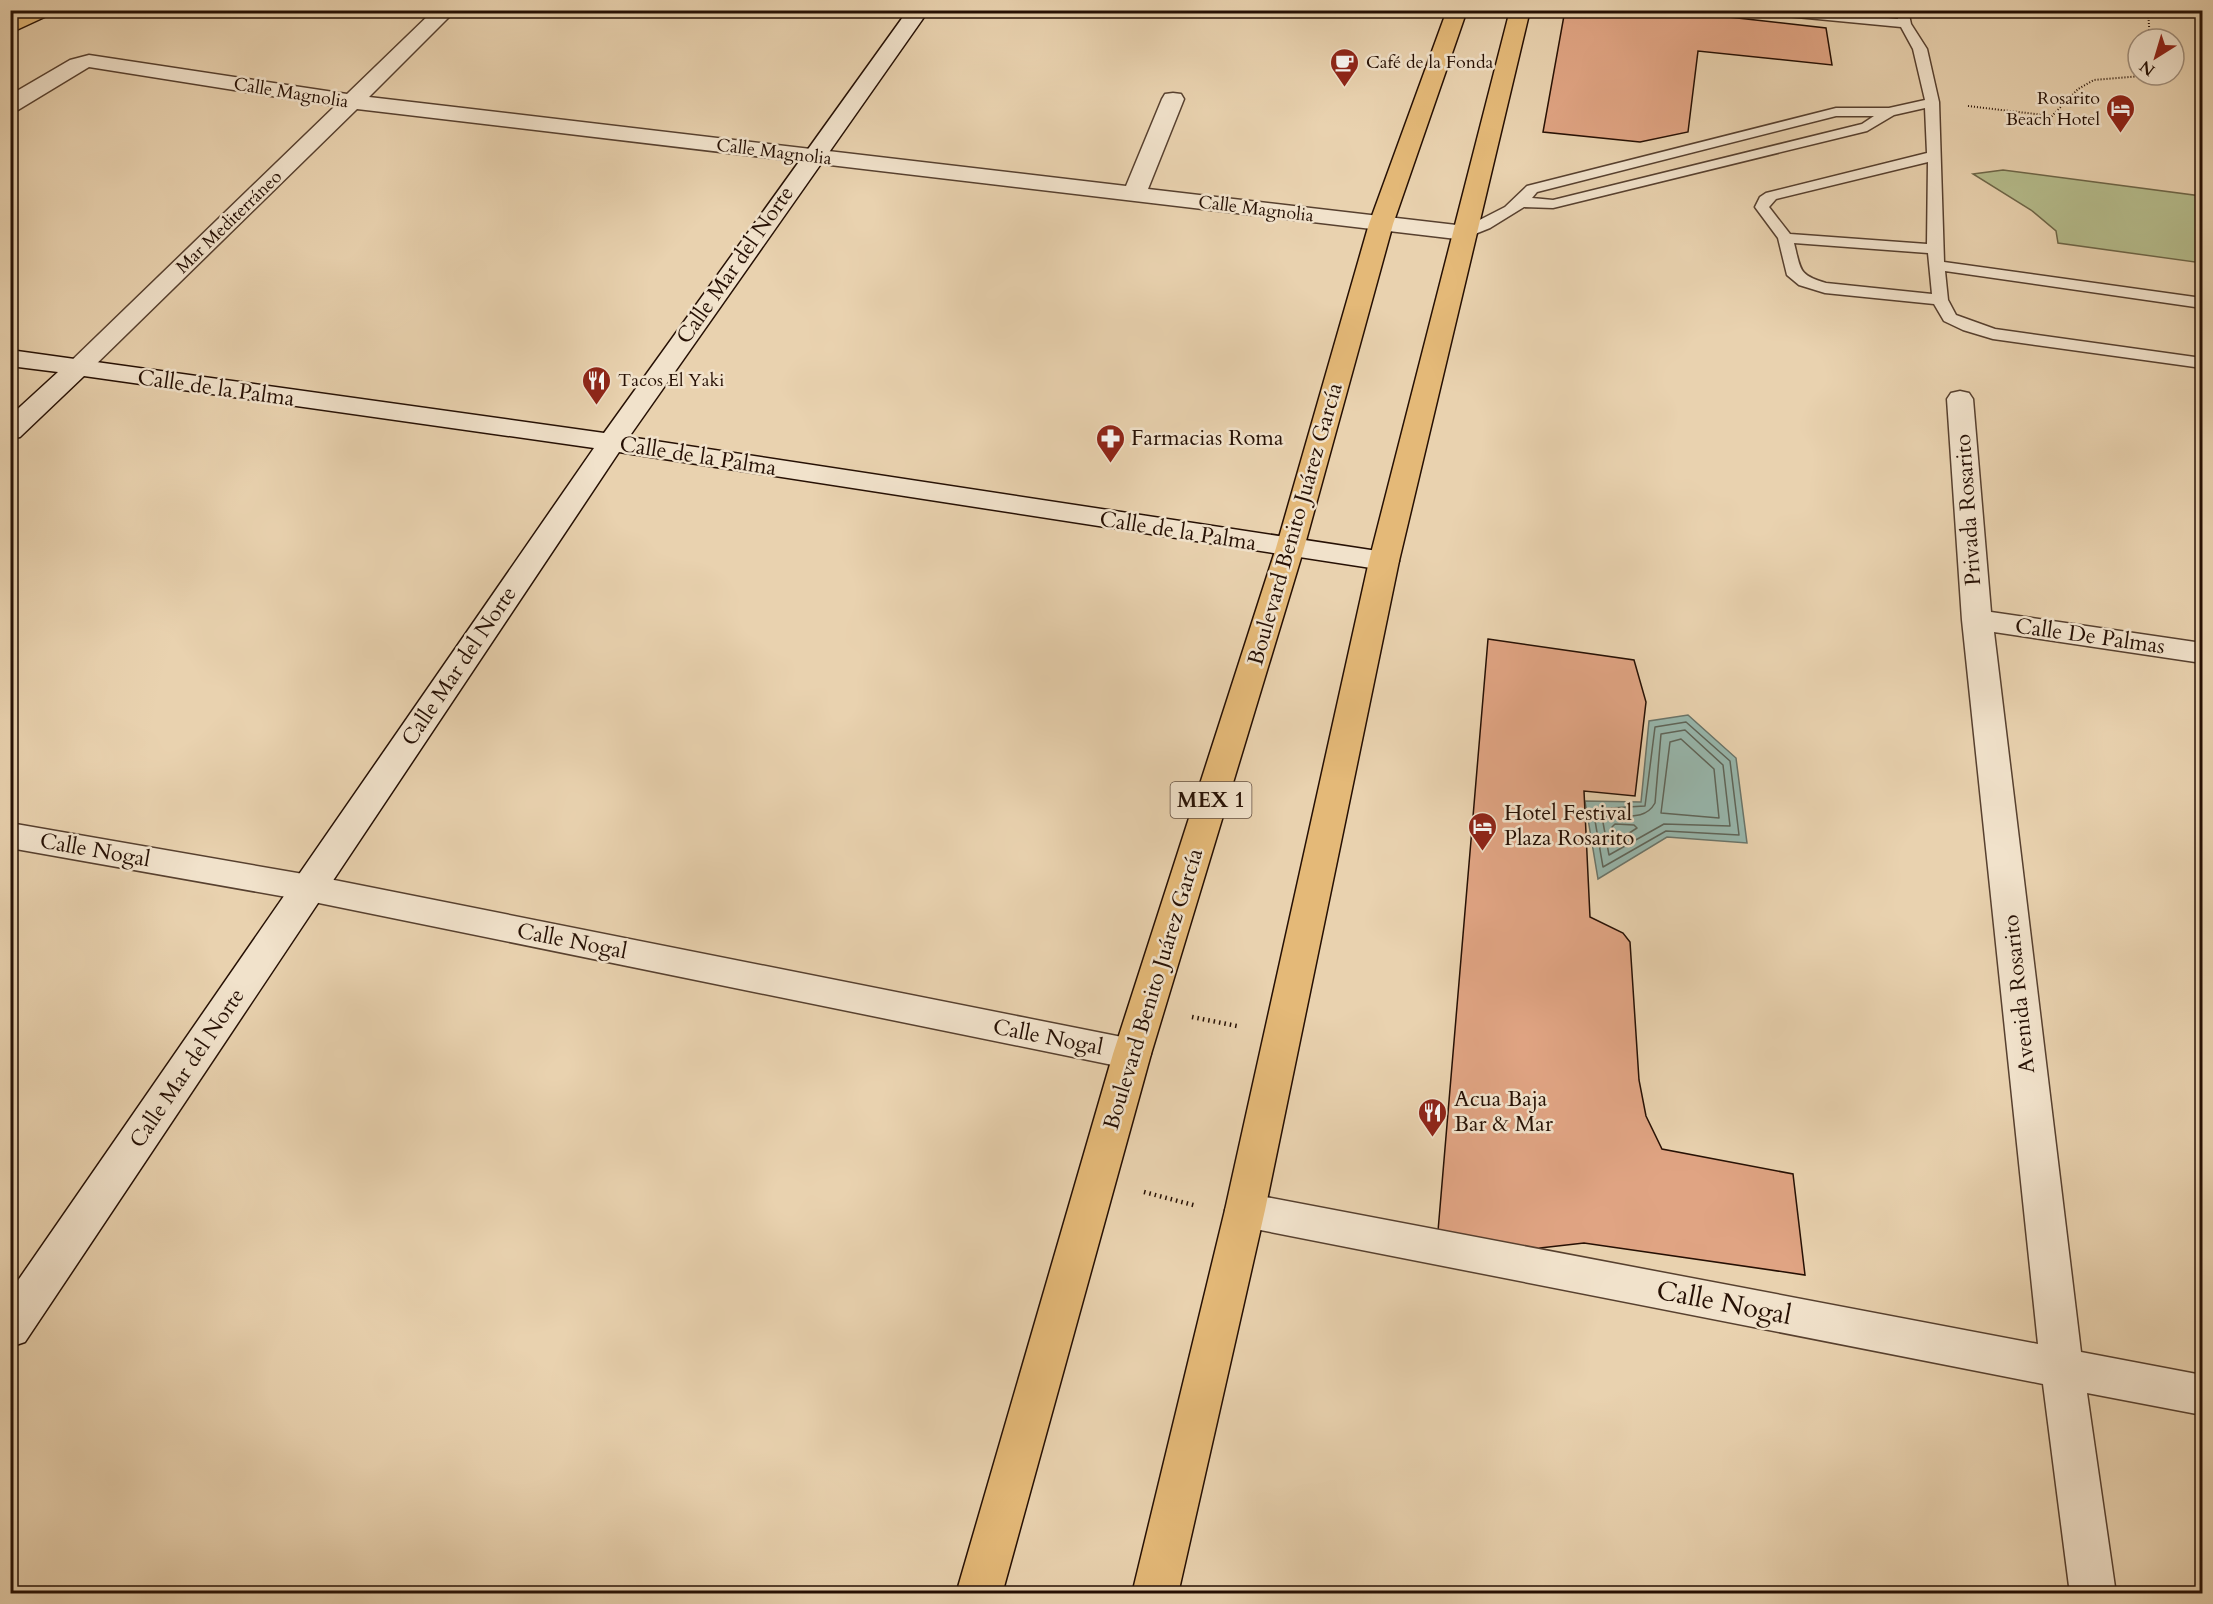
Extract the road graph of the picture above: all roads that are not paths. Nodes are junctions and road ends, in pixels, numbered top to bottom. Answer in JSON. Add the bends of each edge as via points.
{"nodes":[{"id":1,"x":44,"y":10,"type":"edge"},
{"id":2,"x":446,"y":10,"type":"edge"},
{"id":3,"x":919,"y":10,"type":"edge"},
{"id":4,"x":1457,"y":10,"type":"edge"},
{"id":5,"x":1520,"y":10,"type":"edge"},
{"id":6,"x":1764,"y":10,"type":"edge"},
{"id":7,"x":1904,"y":17,"type":"edge"},
{"id":8,"x":10,"y":27,"type":"edge"},
{"id":9,"x":1173,"y":99,"type":"dead end"},
{"id":10,"x":354,"y":102,"type":"junction"},
{"id":11,"x":1932,"y":102,"type":"junction"},
{"id":12,"x":10,"y":105,"type":"edge"},
{"id":13,"x":1889,"y":112,"type":"junction"},
{"id":14,"x":811,"y":156,"type":"junction"},
{"id":15,"x":1933,"y":156,"type":"junction"},
{"id":16,"x":1134,"y":194,"type":"junction"},
{"id":17,"x":1522,"y":202,"type":"junction"},
{"id":18,"x":1381,"y":224,"type":"junction"},
{"id":19,"x":1466,"y":233,"type":"junction"},
{"id":20,"x":1785,"y":238,"type":"junction"},
{"id":21,"x":1936,"y":257,"type":"junction"},
{"id":22,"x":1940,"y":300,"type":"junction"},
{"id":23,"x":2202,"y":303,"type":"edge"},
{"id":24,"x":10,"y":358,"type":"edge"},
{"id":25,"x":2202,"y":363,"type":"edge"},
{"id":26,"x":77,"y":369,"type":"junction"},
{"id":27,"x":1960,"y":399,"type":"dead end"},
{"id":28,"x":10,"y":431,"type":"edge"},
{"id":29,"x":610,"y":442,"type":"junction"},
{"id":30,"x":1290,"y":548,"type":"junction"},
{"id":31,"x":1384,"y":561,"type":"junction"},
{"id":32,"x":1977,"y":620,"type":"junction"},
{"id":33,"x":2202,"y":652,"type":"edge"},
{"id":34,"x":10,"y":835,"type":"edge"},
{"id":35,"x":309,"y":888,"type":"junction"},
{"id":36,"x":1132,"y":1054,"type":"junction"},
{"id":37,"x":1244,"y":1214,"type":"junction"},
{"id":38,"x":10,"y":1328,"type":"edge"},
{"id":39,"x":2062,"y":1368,"type":"junction"},
{"id":40,"x":2202,"y":1395,"type":"edge"},
{"id":41,"x":979,"y":1593,"type":"edge"},
{"id":42,"x":1155,"y":1593,"type":"edge"},
{"id":43,"x":2093,"y":1593,"type":"edge"}],
"edges":[{"from":1,"to":8,"type":"main road"},
{"from":2,"to":10,"type":"street","name":"Mar Mediterráneo"},
{"from":3,"to":14,"type":"street","name":"Calle Mar del Norte"},
{"from":4,"to":18,"type":"main road","name":"Boulevard Benito Juárez García","number":"MEX 1"},
{"from":5,"to":19,"type":"main road"},
{"from":6,"to":7,"type":"lane"},
{"from":7,"to":11,"type":"lane","via":[[1920,49]]},
{"from":9,"to":16,"type":"street"},
{"from":10,"to":12,"type":"street","name":"Calle Magnolia","via":[[83,62]]},
{"from":10,"to":14,"type":"street","name":"Calle Magnolia"},
{"from":10,"to":26,"type":"street","name":"Mar Mediterráneo"},
{"from":11,"to":13,"type":"lane"},
{"from":11,"to":15,"type":"lane"},
{"from":13,"to":17,"type":"lane","via":[[1867,127],[1731,161],[1553,204]]},
{"from":13,"to":17,"type":"lane","via":[[1836,112],[1532,189]]},
{"from":14,"to":16,"type":"street","name":"Calle Magnolia"},
{"from":14,"to":29,"type":"street","name":"Calle Mar del Norte"},
{"from":15,"to":20,"type":"lane","via":[[1771,196],[1762,207]]},
{"from":15,"to":21,"type":"lane"},
{"from":16,"to":18,"type":"street","name":"Calle Magnolia"},
{"from":17,"to":19,"type":"lane","via":[[1504,217]]},
{"from":18,"to":19,"type":"street","name":"Calle Magnolia"},
{"from":18,"to":30,"type":"main road","name":"Boulevard Benito Juárez García","number":"MEX 1"},
{"from":19,"to":31,"type":"main road"},
{"from":20,"to":21,"type":"lane"},
{"from":20,"to":22,"type":"lane","via":[[1795,275],[1805,282],[1825,288]]},
{"from":21,"to":22,"type":"lane"},
{"from":21,"to":23,"type":"lane"},
{"from":22,"to":25,"type":"lane","via":[[1950,318],[1994,334]]},
{"from":24,"to":26,"type":"street","name":"Calle de la Palma"},
{"from":26,"to":28,"type":"street","name":"Mar Mediterráneo"},
{"from":26,"to":29,"type":"street","name":"Calle de la Palma"},
{"from":27,"to":32,"type":"street","name":"Privada Rosarito"},
{"from":29,"to":30,"type":"street","name":"Calle de la Palma"},
{"from":29,"to":35,"type":"street","name":"Calle Mar del Norte"},
{"from":30,"to":31,"type":"street","name":"Calle de la Palma"},
{"from":30,"to":36,"type":"main road","name":"Boulevard Benito Juárez García","number":"MEX 1"},
{"from":31,"to":37,"type":"main road"},
{"from":32,"to":33,"type":"street","name":"Calle De Palmas"},
{"from":32,"to":39,"type":"street","name":"Avenida Rosarito"},
{"from":34,"to":35,"type":"street","name":"Calle Nogal"},
{"from":35,"to":36,"type":"street","name":"Calle Nogal"},
{"from":35,"to":38,"type":"street","name":"Calle Mar del Norte"},
{"from":36,"to":41,"type":"main road","name":"Boulevard Benito Juárez García","number":"MEX 1"},
{"from":37,"to":39,"type":"street","name":"Calle Nogal"},
{"from":37,"to":42,"type":"main road"},
{"from":39,"to":40,"type":"street","name":"Calle Nogal"},
{"from":39,"to":43,"type":"street","name":"Avenida Rosarito"}]}
